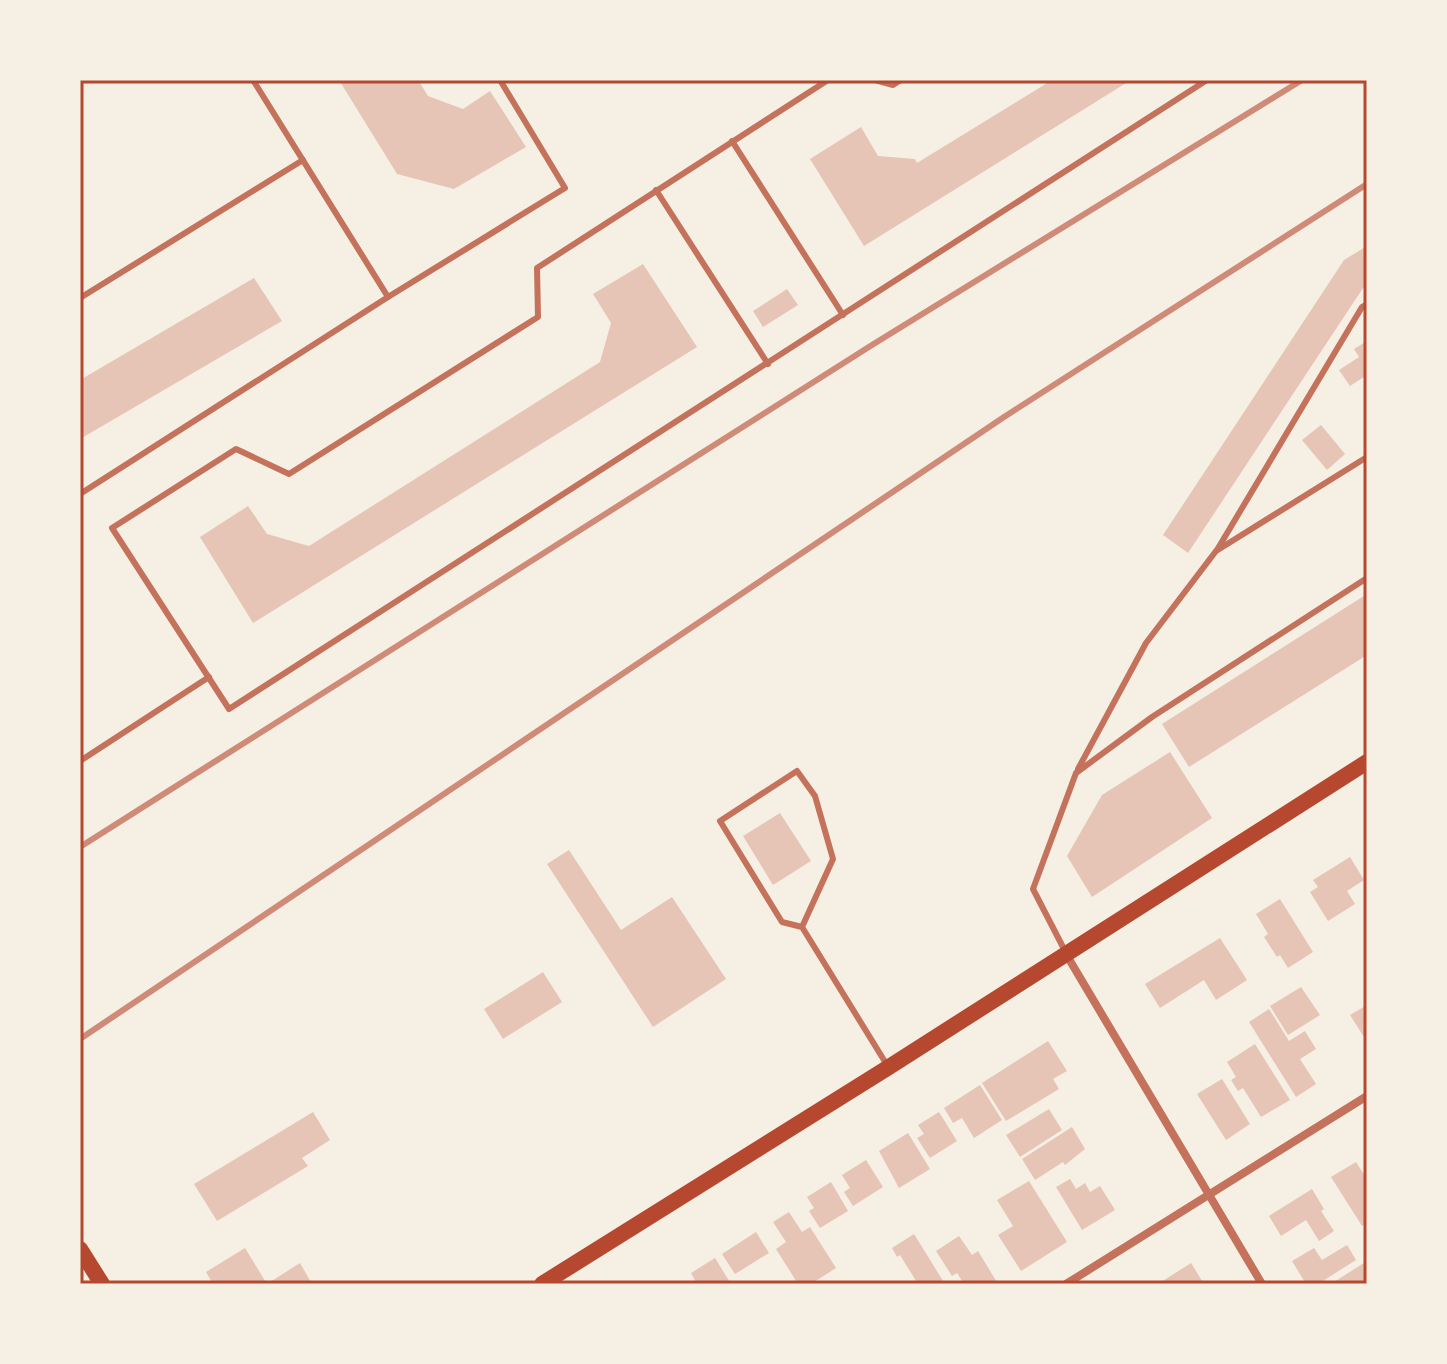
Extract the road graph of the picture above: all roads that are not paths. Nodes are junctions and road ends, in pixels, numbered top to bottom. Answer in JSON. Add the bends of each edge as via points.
{"nodes":[{"id":1,"x":253,"y":80,"type":"edge"},
{"id":2,"x":500,"y":80,"type":"edge"},
{"id":3,"x":828,"y":80,"type":"edge"},
{"id":4,"x":875,"y":80,"type":"edge"},
{"id":5,"x":901,"y":80,"type":"edge"},
{"id":6,"x":1207,"y":80,"type":"edge"},
{"id":7,"x":732,"y":141,"type":"junction"},
{"id":8,"x":303,"y":160,"type":"junction"},
{"id":9,"x":656,"y":190,"type":"junction"},
{"id":10,"x":388,"y":297,"type":"junction"},
{"id":11,"x":80,"y":298,"type":"edge"},
{"id":12,"x":1367,"y":304,"type":"edge"},
{"id":13,"x":843,"y":315,"type":"junction"},
{"id":14,"x":768,"y":364,"type":"junction"},
{"id":15,"x":1367,"y":457,"type":"edge"},
{"id":16,"x":80,"y":494,"type":"edge"},
{"id":17,"x":1216,"y":551,"type":"junction"},
{"id":18,"x":1367,"y":578,"type":"edge"},
{"id":19,"x":209,"y":677,"type":"junction"},
{"id":20,"x":80,"y":761,"type":"edge"},
{"id":21,"x":1367,"y":762,"type":"edge"},
{"id":22,"x":1076,"y":773,"type":"junction"},
{"id":23,"x":802,"y":927,"type":"junction"},
{"id":24,"x":1066,"y":954,"type":"junction"},
{"id":25,"x":889,"y":1067,"type":"junction"},
{"id":26,"x":1367,"y":1096,"type":"edge"},
{"id":27,"x":1208,"y":1194,"type":"junction"},
{"id":28,"x":80,"y":1249,"type":"edge"},
{"id":29,"x":102,"y":1284,"type":"edge"},
{"id":30,"x":542,"y":1284,"type":"edge"},
{"id":31,"x":1066,"y":1284,"type":"edge"},
{"id":32,"x":1262,"y":1284,"type":"edge"}],
"edges":[{"from":1,"to":8,"type":"lane"},
{"from":2,"to":10,"type":"lane","via":[[565,188]]},
{"from":3,"to":7,"type":"lane"},
{"from":4,"to":5,"type":"lane","via":[[893,85]]},
{"from":6,"to":13,"type":"lane"},
{"from":7,"to":9,"type":"lane"},
{"from":7,"to":13,"type":"lane"},
{"from":8,"to":10,"type":"lane"},
{"from":8,"to":11,"type":"lane"},
{"from":9,"to":14,"type":"lane"},
{"from":9,"to":19,"type":"lane","via":[[537,268],[538,317],[289,474],[236,449],[112,528]]},
{"from":10,"to":16,"type":"lane"},
{"from":12,"to":17,"type":"lane"},
{"from":13,"to":14,"type":"lane"},
{"from":14,"to":19,"type":"lane","via":[[229,709]]},
{"from":15,"to":17,"type":"lane"},
{"from":17,"to":22,"type":"lane","via":[[1146,643]]},
{"from":18,"to":22,"type":"lane","via":[[1152,717]]},
{"from":19,"to":20,"type":"lane"},
{"from":21,"to":24,"type":"main road"},
{"from":22,"to":24,"type":"lane","via":[[1033,889]]},
{"from":23,"to":23,"type":"lane","via":[[782,922],[720,821],[797,771],[815,796],[833,859]]},
{"from":23,"to":25,"type":"lane"},
{"from":24,"to":25,"type":"main road"},
{"from":24,"to":27,"type":"street"},
{"from":25,"to":30,"type":"main road"},
{"from":26,"to":27,"type":"street"},
{"from":27,"to":31,"type":"street"},
{"from":27,"to":32,"type":"street"},
{"from":28,"to":29,"type":"main road"}]}
